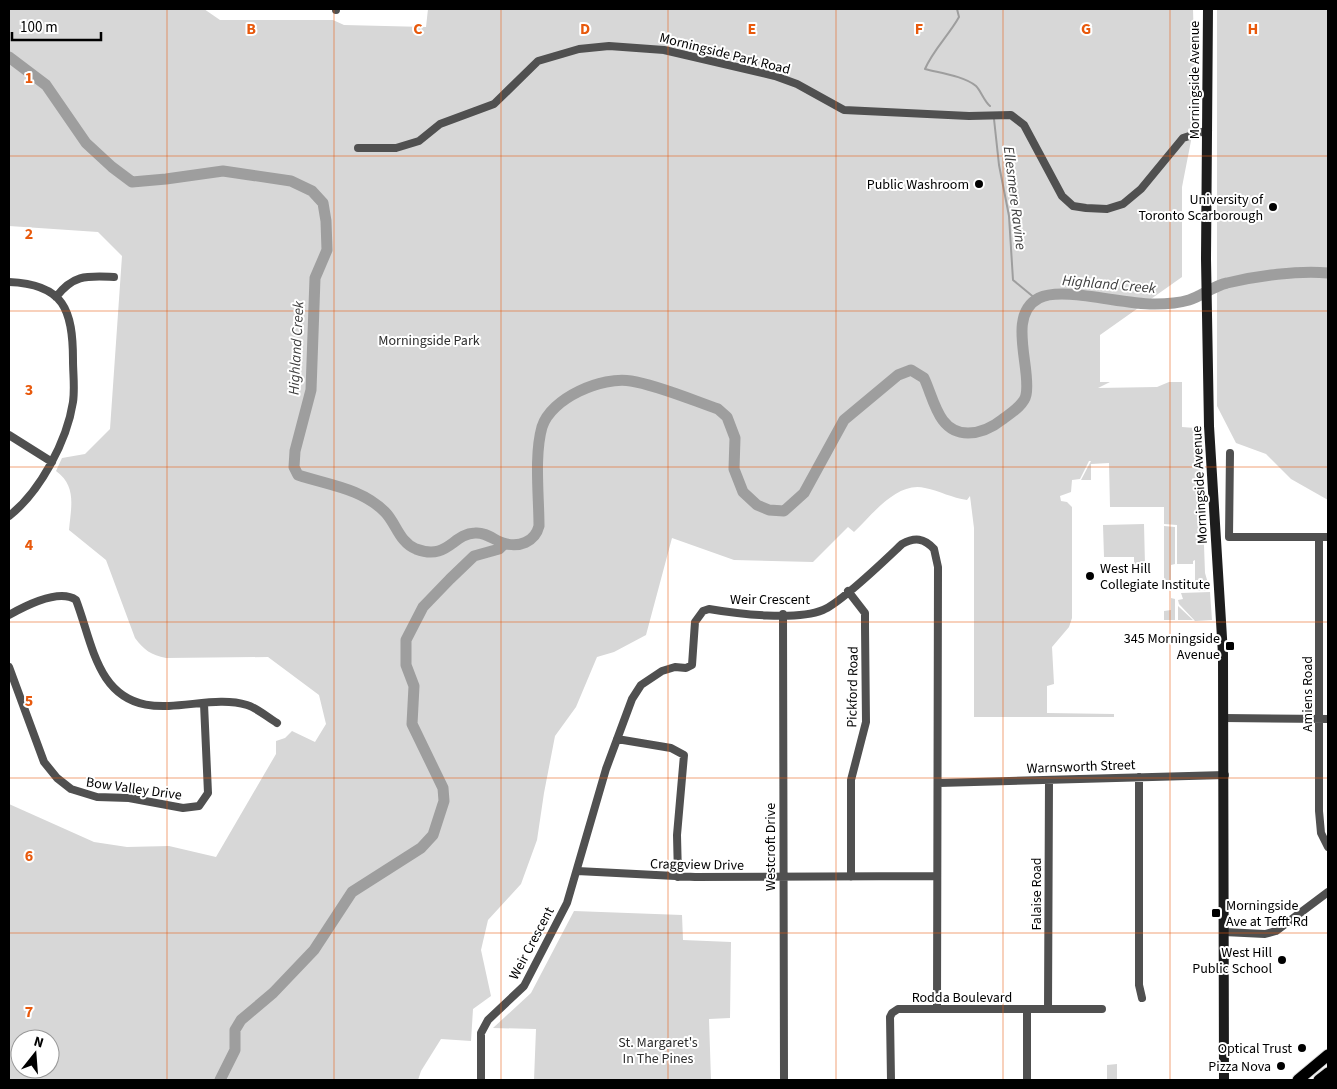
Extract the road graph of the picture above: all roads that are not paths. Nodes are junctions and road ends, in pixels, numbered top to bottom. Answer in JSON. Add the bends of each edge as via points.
{"nodes":[{"id":1,"x":1208,"y":9,"type":"edge"},
{"id":2,"x":1208,"y":130,"type":"junction"},
{"id":3,"x":358,"y":148,"type":"dead end"},
{"id":4,"x":114,"y":277,"type":"dead end"},
{"id":5,"x":9,"y":282,"type":"edge"},
{"id":6,"x":56,"y":297,"type":"junction"},
{"id":7,"x":9,"y":435,"type":"edge"},
{"id":8,"x":1230,"y":453,"type":"dead end"},
{"id":9,"x":52,"y":462,"type":"junction"},
{"id":10,"x":9,"y":516,"type":"edge"},
{"id":11,"x":1328,"y":537,"type":"edge"},
{"id":12,"x":1319,"y":538,"type":"junction"},
{"id":13,"x":848,"y":591,"type":"junction"},
{"id":14,"x":783,"y":614,"type":"junction"},
{"id":15,"x":9,"y":615,"type":"edge"},
{"id":16,"x":9,"y":667,"type":"edge"},
{"id":17,"x":204,"y":704,"type":"junction"},
{"id":18,"x":1223,"y":718,"type":"junction"},
{"id":19,"x":1324,"y":718,"type":"edge"},
{"id":20,"x":276,"y":723,"type":"dead end"},
{"id":21,"x":617,"y":739,"type":"junction"},
{"id":22,"x":1225,"y":775,"type":"junction"},
{"id":23,"x":1139,"y":777,"type":"junction"},
{"id":24,"x":1049,"y":780,"type":"junction"},
{"id":25,"x":939,"y":783,"type":"junction"},
{"id":26,"x":1328,"y":847,"type":"edge"},
{"id":27,"x":577,"y":871,"type":"junction"},
{"id":28,"x":783,"y":876,"type":"junction"},
{"id":29,"x":937,"y":876,"type":"junction"},
{"id":30,"x":678,"y":877,"type":"junction"},
{"id":31,"x":852,"y":877,"type":"junction"},
{"id":32,"x":1328,"y":892,"type":"edge"},
{"id":33,"x":1224,"y":932,"type":"junction"},
{"id":34,"x":1142,"y":998,"type":"dead end"},
{"id":35,"x":937,"y":1009,"type":"junction"},
{"id":36,"x":1048,"y":1009,"type":"junction"},
{"id":37,"x":1027,"y":1010,"type":"junction"},
{"id":38,"x":1102,"y":1010,"type":"dead end"},
{"id":39,"x":1328,"y":1055,"type":"edge"},
{"id":40,"x":1328,"y":1073,"type":"edge"},
{"id":41,"x":481,"y":1080,"type":"edge"},
{"id":42,"x":784,"y":1080,"type":"edge"},
{"id":43,"x":891,"y":1080,"type":"edge"},
{"id":44,"x":1027,"y":1080,"type":"edge"},
{"id":45,"x":1224,"y":1080,"type":"edge"},
{"id":46,"x":1298,"y":1080,"type":"edge"},
{"id":47,"x":1319,"y":1080,"type":"edge"}],
"edges":[{"from":1,"to":2,"type":"main road","name":"Morningside Avenue"},
{"from":2,"to":3,"type":"street","name":"Morningside Park Road","via":[[1184,138],[1141,189],[1123,204],[1107,209],[1086,208],[1073,206],[1062,196],[1024,125],[1011,115],[844,110],[775,76],[664,50],[609,46],[579,49],[538,61],[494,104],[440,124],[419,141],[396,148]]},
{"from":2,"to":18,"type":"main road","name":"Morningside Avenue","via":[[1209,410],[1224,654]]},
{"from":4,"to":6,"type":"street","via":[[80,277],[71,281]]},
{"from":5,"to":6,"type":"street","via":[[37,285]]},
{"from":6,"to":9,"type":"street","via":[[69,315],[72,326],[74,390],[71,414]]},
{"from":7,"to":9,"type":"street"},
{"from":8,"to":12,"type":"street","via":[[1229,537]]},
{"from":9,"to":10,"type":"street","via":[[37,488]]},
{"from":11,"to":12,"type":"street"},
{"from":12,"to":19,"type":"street","name":"Amiens Road"},
{"from":13,"to":14,"type":"street","name":"Weir Crescent","via":[[822,610]]},
{"from":13,"to":25,"type":"street","name":"Weir Crescent","via":[[910,540],[919,539],[934,549],[938,566]]},
{"from":13,"to":31,"type":"street","name":"Pickford Road","via":[[865,613],[866,627],[866,722],[851,780]]},
{"from":14,"to":21,"type":"street","name":"Weir Crescent","via":[[703,611],[695,622],[692,665],[662,671],[641,685],[625,714]]},
{"from":14,"to":28,"type":"street","name":"Westcroft Drive"},
{"from":15,"to":17,"type":"street","via":[[49,599],[70,596],[76,600],[99,666],[118,692],[135,702],[153,706]]},
{"from":16,"to":17,"type":"street","name":"Bow Valley Drive","via":[[49,770],[70,789],[98,797],[129,798],[183,808],[194,808],[202,803],[208,793]]},
{"from":17,"to":20,"type":"street","via":[[247,705]]},
{"from":18,"to":19,"type":"street"},
{"from":18,"to":22,"type":"main road","name":"Morningside Avenue"},
{"from":19,"to":26,"type":"street","name":"Amiens Road","via":[[1319,810],[1321,833]]},
{"from":21,"to":27,"type":"street","name":"Weir Crescent"},
{"from":21,"to":30,"type":"street","via":[[672,748],[684,755],[677,835]]},
{"from":22,"to":23,"type":"street","name":"Warnsworth Street"},
{"from":22,"to":33,"type":"main road","name":"Morningside Avenue"},
{"from":23,"to":24,"type":"street","name":"Warnsworth Street"},
{"from":23,"to":34,"type":"street"},
{"from":24,"to":25,"type":"street","name":"Warnsworth Street"},
{"from":24,"to":36,"type":"street","name":"Falaise Road"},
{"from":25,"to":29,"type":"street","name":"Weir Crescent"},
{"from":27,"to":30,"type":"street","name":"Craggview Drive"},
{"from":27,"to":41,"type":"street","name":"Weir Crescent","via":[[567,903],[524,986],[488,1020],[481,1033]]},
{"from":28,"to":30,"type":"street","name":"Craggview Drive"},
{"from":28,"to":31,"type":"street","name":"Craggview Drive"},
{"from":28,"to":42,"type":"street","name":"Westcroft Drive"},
{"from":29,"to":31,"type":"street","name":"Craggview Drive"},
{"from":29,"to":35,"type":"street","name":"Weir Crescent"},
{"from":32,"to":33,"type":"street","via":[[1276,931],[1265,934]]},
{"from":33,"to":45,"type":"main road","name":"Morningside Avenue"},
{"from":35,"to":37,"type":"street","name":"Rodda Boulevard"},
{"from":35,"to":43,"type":"street","name":"Rodda Boulevard","via":[[898,1009],[892,1013]]},
{"from":36,"to":37,"type":"street","name":"Rodda Boulevard"},
{"from":36,"to":38,"type":"street","name":"Rodda Boulevard"},
{"from":37,"to":44,"type":"street"},
{"from":39,"to":46,"type":"main road"},
{"from":40,"to":47,"type":"main road"}]}
